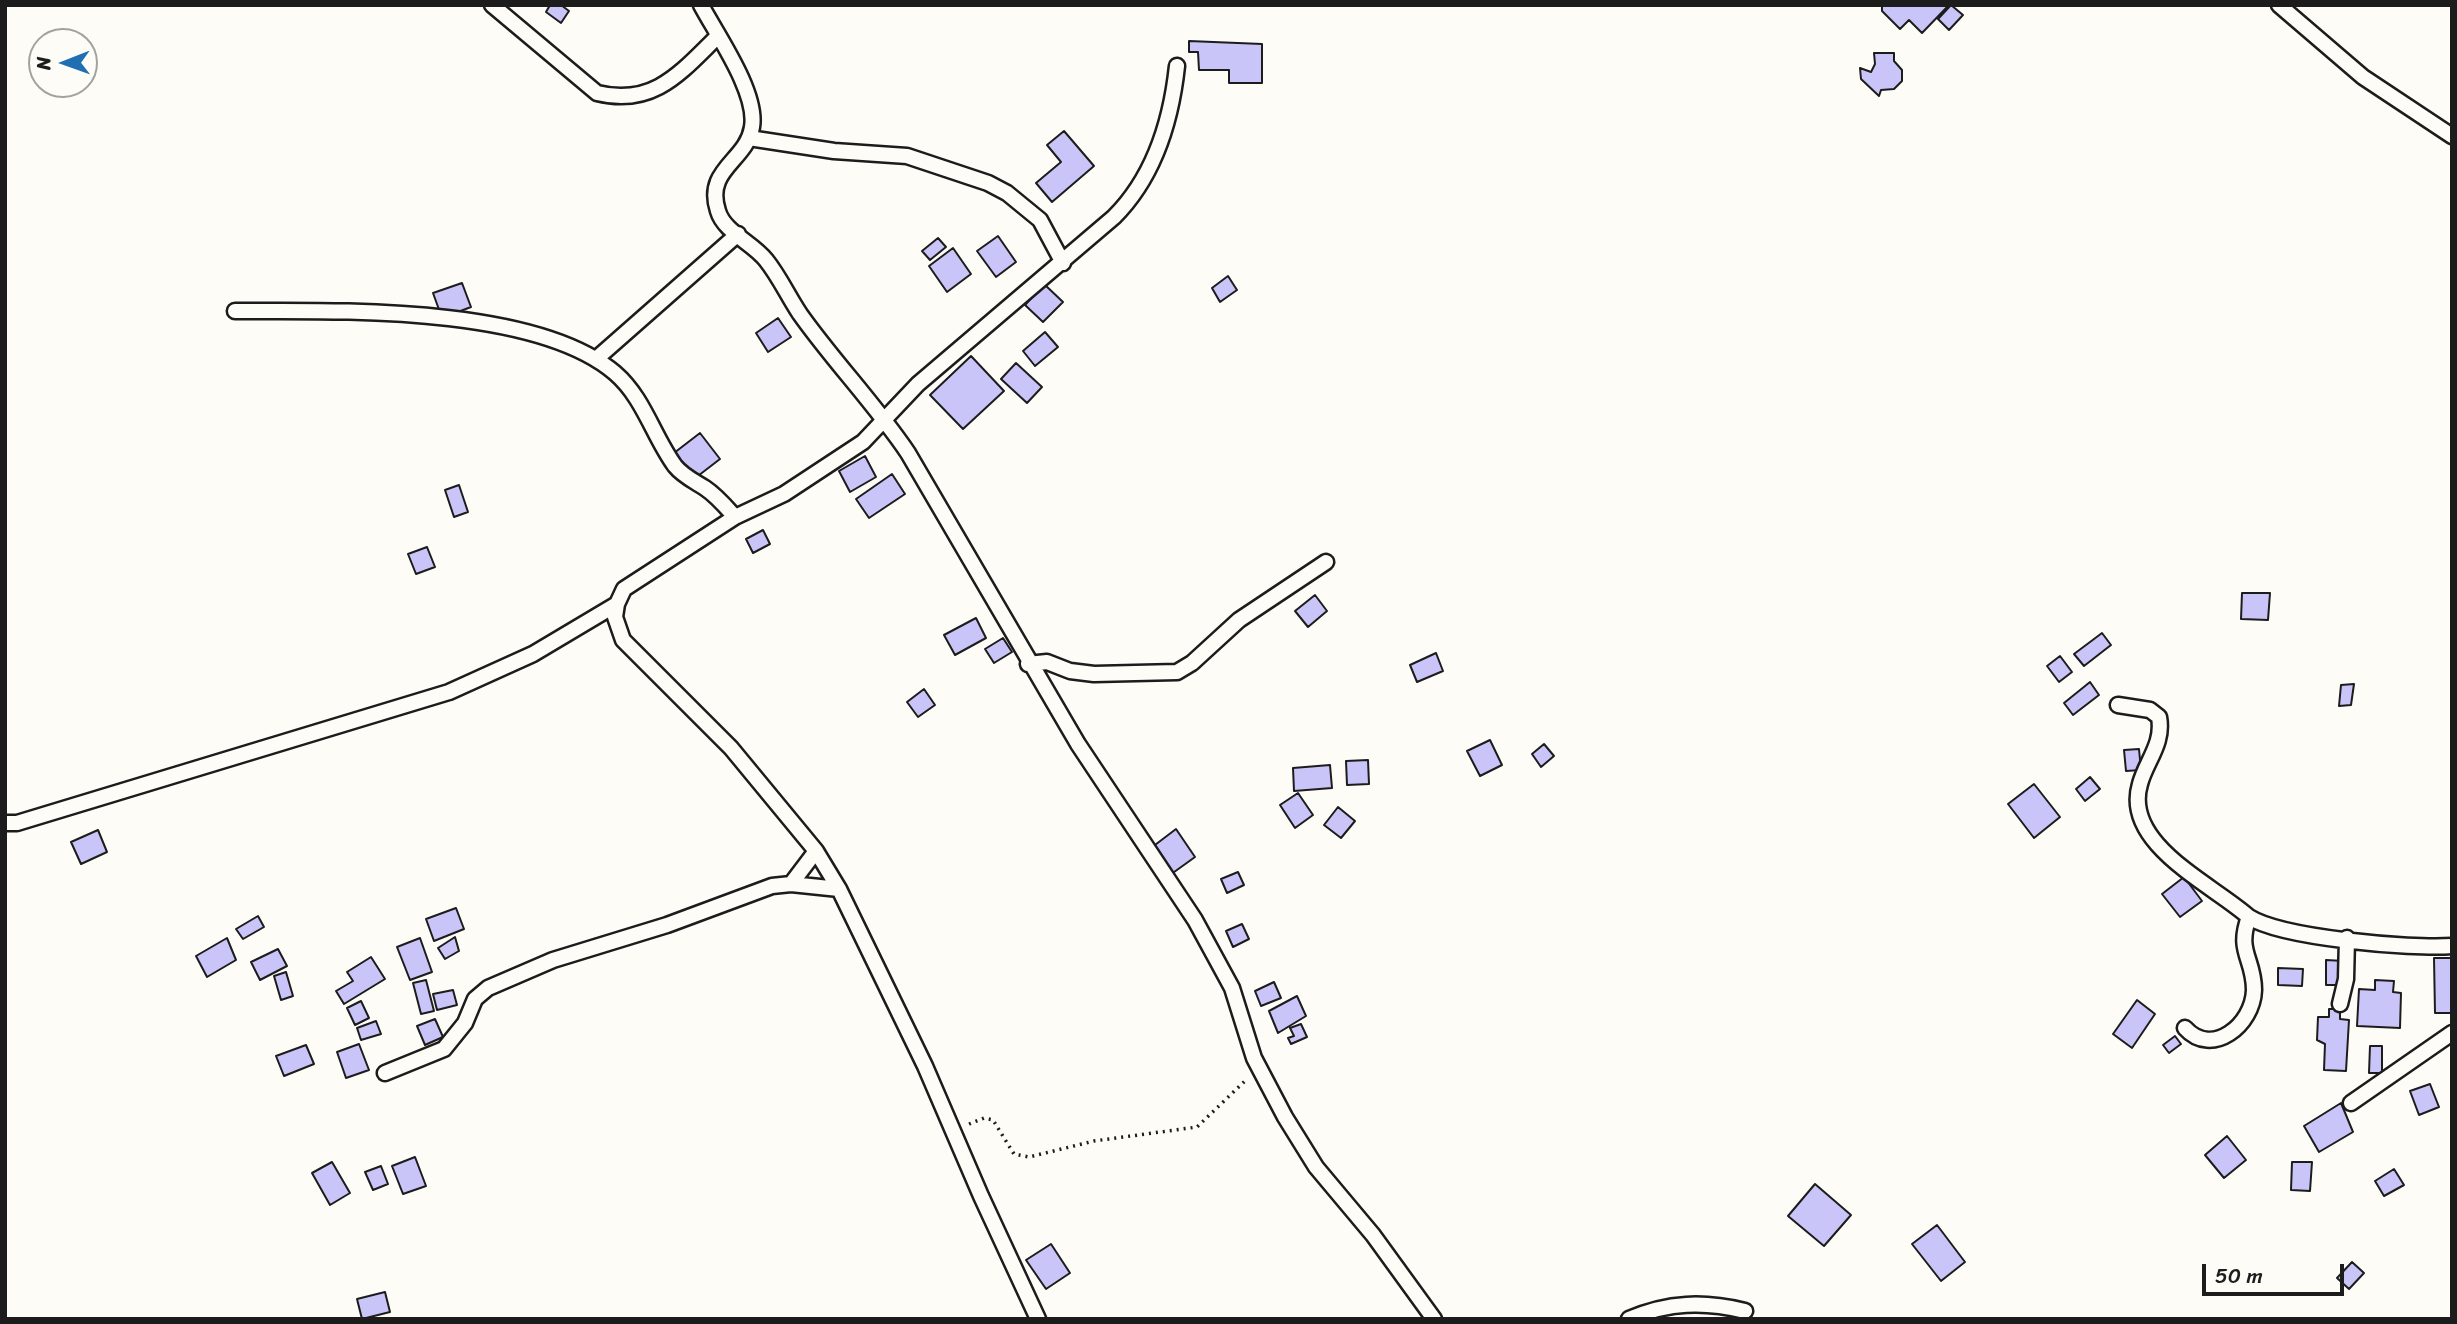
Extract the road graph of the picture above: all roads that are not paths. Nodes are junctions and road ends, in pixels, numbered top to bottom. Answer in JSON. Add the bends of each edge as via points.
{"nodes":[{"id":1,"x":492,"y":5,"type":"edge"},
{"id":2,"x":701,"y":5,"type":"edge"},
{"id":3,"x":2279,"y":5,"type":"edge"},
{"id":4,"x":718,"y":36,"type":"junction"},
{"id":5,"x":1177,"y":66,"type":"dead end"},
{"id":6,"x":2452,"y":136,"type":"edge"},
{"id":7,"x":749,"y":138,"type":"junction"},
{"id":8,"x":738,"y":234,"type":"junction"},
{"id":9,"x":1063,"y":263,"type":"junction"},
{"id":10,"x":235,"y":311,"type":"dead end"},
{"id":11,"x":596,"y":359,"type":"junction"},
{"id":12,"x":885,"y":420,"type":"junction"},
{"id":13,"x":735,"y":517,"type":"junction"},
{"id":14,"x":1326,"y":562,"type":"dead end"},
{"id":15,"x":617,"y":604,"type":"junction"},
{"id":16,"x":1028,"y":664,"type":"junction"},
{"id":17,"x":2118,"y":705,"type":"dead end"},
{"id":18,"x":5,"y":823,"type":"edge"},
{"id":19,"x":816,"y":851,"type":"junction"},
{"id":20,"x":791,"y":884,"type":"junction"},
{"id":21,"x":839,"y":889,"type":"junction"},
{"id":22,"x":2249,"y":917,"type":"junction"},
{"id":23,"x":2347,"y":938,"type":"junction"},
{"id":24,"x":2452,"y":946,"type":"edge"},
{"id":25,"x":2340,"y":1004,"type":"dead end"},
{"id":26,"x":2185,"y":1028,"type":"dead end"},
{"id":27,"x":2452,"y":1033,"type":"edge"},
{"id":28,"x":385,"y":1073,"type":"dead end"},
{"id":29,"x":2351,"y":1103,"type":"dead end"},
{"id":30,"x":1745,"y":1311,"type":"dead end"},
{"id":31,"x":1038,"y":1319,"type":"edge"},
{"id":32,"x":1434,"y":1319,"type":"edge"},
{"id":33,"x":1629,"y":1319,"type":"edge"}],
"edges":[{"from":1,"to":4,"type":"street","via":[[597,93],[614,97],[650,92],[670,82]]},
{"from":2,"to":4,"type":"street"},
{"from":3,"to":6,"type":"street","via":[[2363,77]]},
{"from":4,"to":7,"type":"street","via":[[748,97]]},
{"from":5,"to":9,"type":"street","via":[[1174,98],[1157,153],[1142,182],[1131,200]]},
{"from":7,"to":8,"type":"street","via":[[720,174],[716,186],[721,220]]},
{"from":7,"to":9,"type":"street","via":[[907,156],[988,183],[1040,220]]},
{"from":8,"to":11,"type":"street"},
{"from":8,"to":12,"type":"street","via":[[765,258],[800,313]]},
{"from":9,"to":12,"type":"street","via":[[961,346]]},
{"from":10,"to":11,"type":"street","via":[[322,311],[513,326],[578,348]]},
{"from":11,"to":13,"type":"street","via":[[629,387],[677,469],[719,499]]},
{"from":12,"to":13,"type":"street","via":[[863,443],[826,469]]},
{"from":12,"to":16,"type":"street","via":[[930,488]]},
{"from":13,"to":15,"type":"street","via":[[624,589]]},
{"from":14,"to":16,"type":"street","via":[[1239,620],[1177,672],[1094,674],[1047,662]]},
{"from":15,"to":18,"type":"street","via":[[533,654],[449,692],[109,797]]},
{"from":15,"to":19,"type":"street","via":[[617,627],[623,640],[731,748]]},
{"from":16,"to":32,"type":"street","via":[[1195,920],[1232,988],[1259,1069],[1316,1167]]},
{"from":17,"to":22,"type":"street","via":[[2150,710],[2159,718],[2155,752],[2137,795],[2144,829],[2159,847]]},
{"from":19,"to":20,"type":"street"},
{"from":19,"to":21,"type":"street"},
{"from":20,"to":21,"type":"street"},
{"from":20,"to":28,"type":"street","via":[[762,889],[667,925],[552,960],[488,988],[475,999],[465,1023],[444,1049]]},
{"from":21,"to":31,"type":"street"},
{"from":22,"to":23,"type":"street","via":[[2277,930]]},
{"from":22,"to":26,"type":"street","via":[[2242,942],[2254,989],[2250,1011],[2233,1032],[2212,1042],[2199,1040]]},
{"from":23,"to":24,"type":"street"},
{"from":23,"to":25,"type":"street"},
{"from":27,"to":29,"type":"street"},
{"from":30,"to":33,"type":"street","via":[[1712,1303],[1682,1304]]}]}
